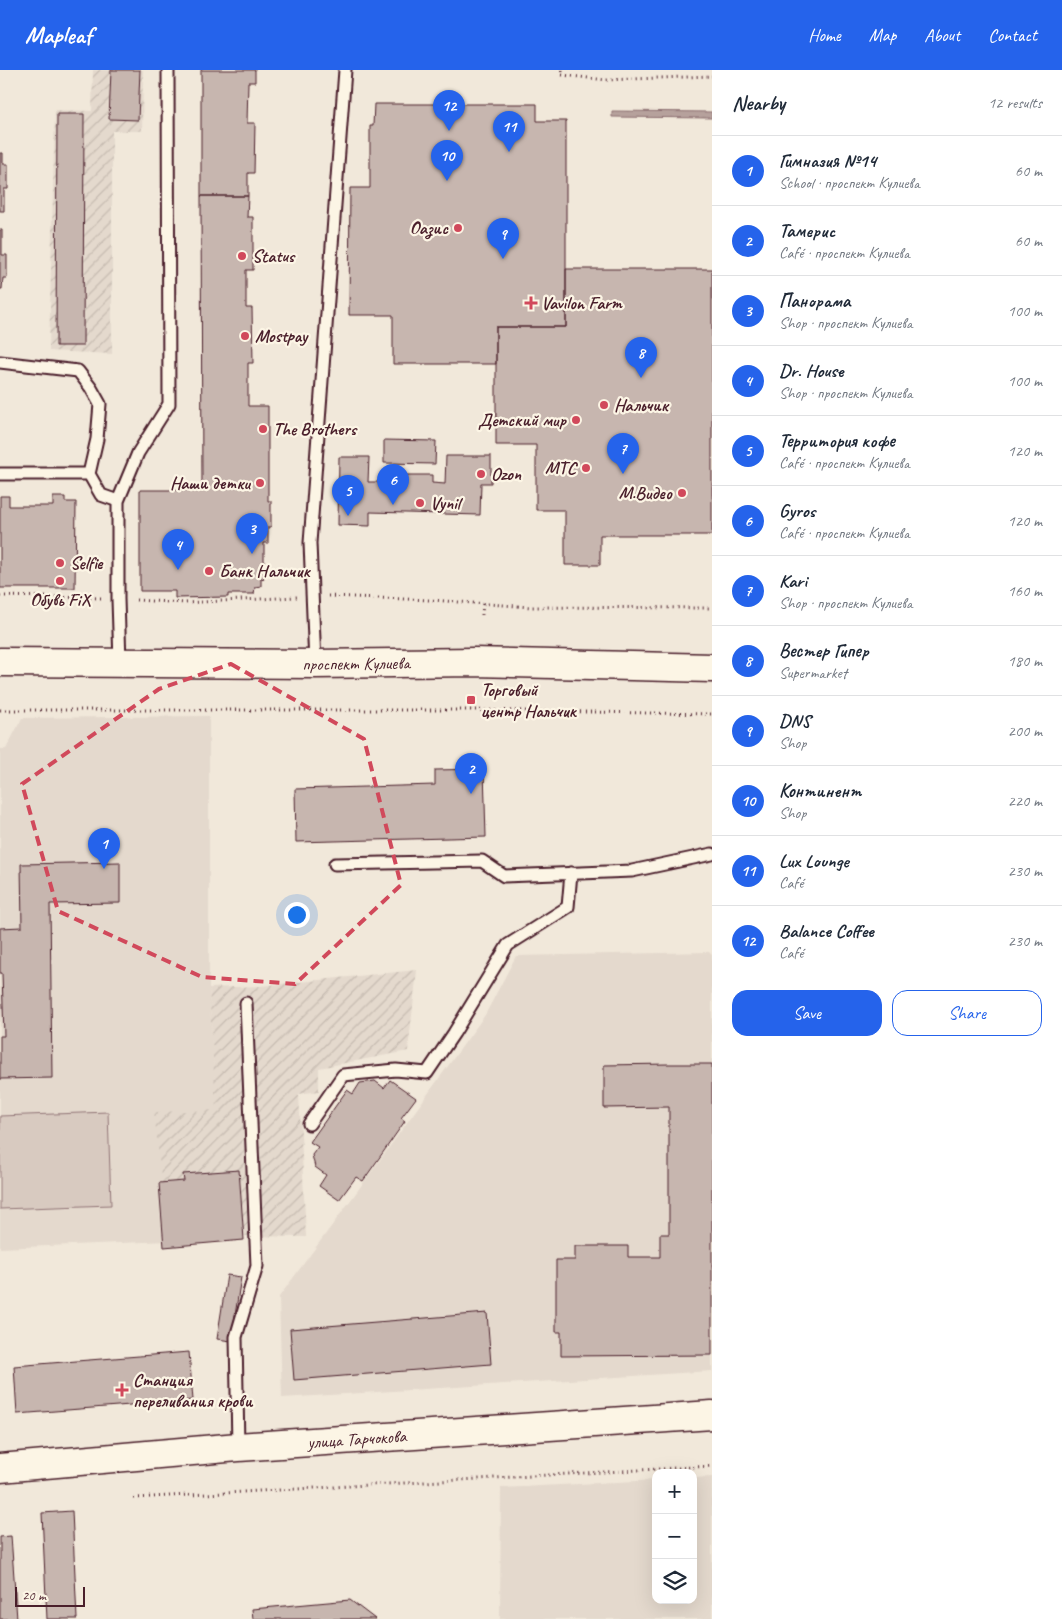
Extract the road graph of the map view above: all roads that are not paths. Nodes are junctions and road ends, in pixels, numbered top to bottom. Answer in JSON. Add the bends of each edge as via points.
{"nodes":[{"id":1,"x":168,"y":70,"type":"edge"},
{"id":2,"x":345,"y":70,"type":"edge"},
{"id":3,"x":0,"y":362,"type":"edge"},
{"id":4,"x":0,"y":474,"type":"edge"},
{"id":5,"x":89,"y":474,"type":"junction"},
{"id":6,"x":118,"y":501,"type":"junction"},
{"id":7,"x":0,"y":662,"type":"edge"},
{"id":8,"x":120,"y":663,"type":"junction"},
{"id":9,"x":315,"y":664,"type":"junction"},
{"id":10,"x":712,"y":668,"type":"edge"},
{"id":11,"x":712,"y":854,"type":"edge"},
{"id":12,"x":335,"y":864,"type":"dead end"},
{"id":13,"x":570,"y":874,"type":"junction"},
{"id":14,"x":246,"y":1003,"type":"dead end"},
{"id":15,"x":310,"y":1124,"type":"dead end"},
{"id":16,"x":712,"y":1415,"type":"edge"},
{"id":17,"x":238,"y":1447,"type":"junction"},
{"id":18,"x":0,"y":1468,"type":"edge"}],
"edges":[{"from":1,"to":6,"type":"lane","via":[[169,404],[138,452]]},
{"from":2,"to":9,"type":"lane","via":[[310,543]]},
{"from":3,"to":5,"type":"lane","via":[[78,371],[100,404]]},
{"from":4,"to":5,"type":"lane"},
{"from":5,"to":6,"type":"lane","via":[[101,495]]},
{"from":6,"to":8,"type":"lane"},
{"from":7,"to":8,"type":"street","name":"проспект Кулиева"},
{"from":8,"to":9,"type":"street","name":"проспект Кулиева"},
{"from":9,"to":10,"type":"street","name":"проспект Кулиева","via":[[474,662]]},
{"from":11,"to":13,"type":"lane","via":[[632,871]]},
{"from":12,"to":13,"type":"lane","via":[[482,860],[504,876]]},
{"from":13,"to":15,"type":"lane","via":[[568,906],[508,945],[427,1073],[396,1070],[343,1075]]},
{"from":14,"to":17,"type":"lane","via":[[257,1266],[236,1337]]},
{"from":16,"to":17,"type":"street","name":"улица Тарчокова"},
{"from":17,"to":18,"type":"street","name":"улица Тарчокова"}]}
